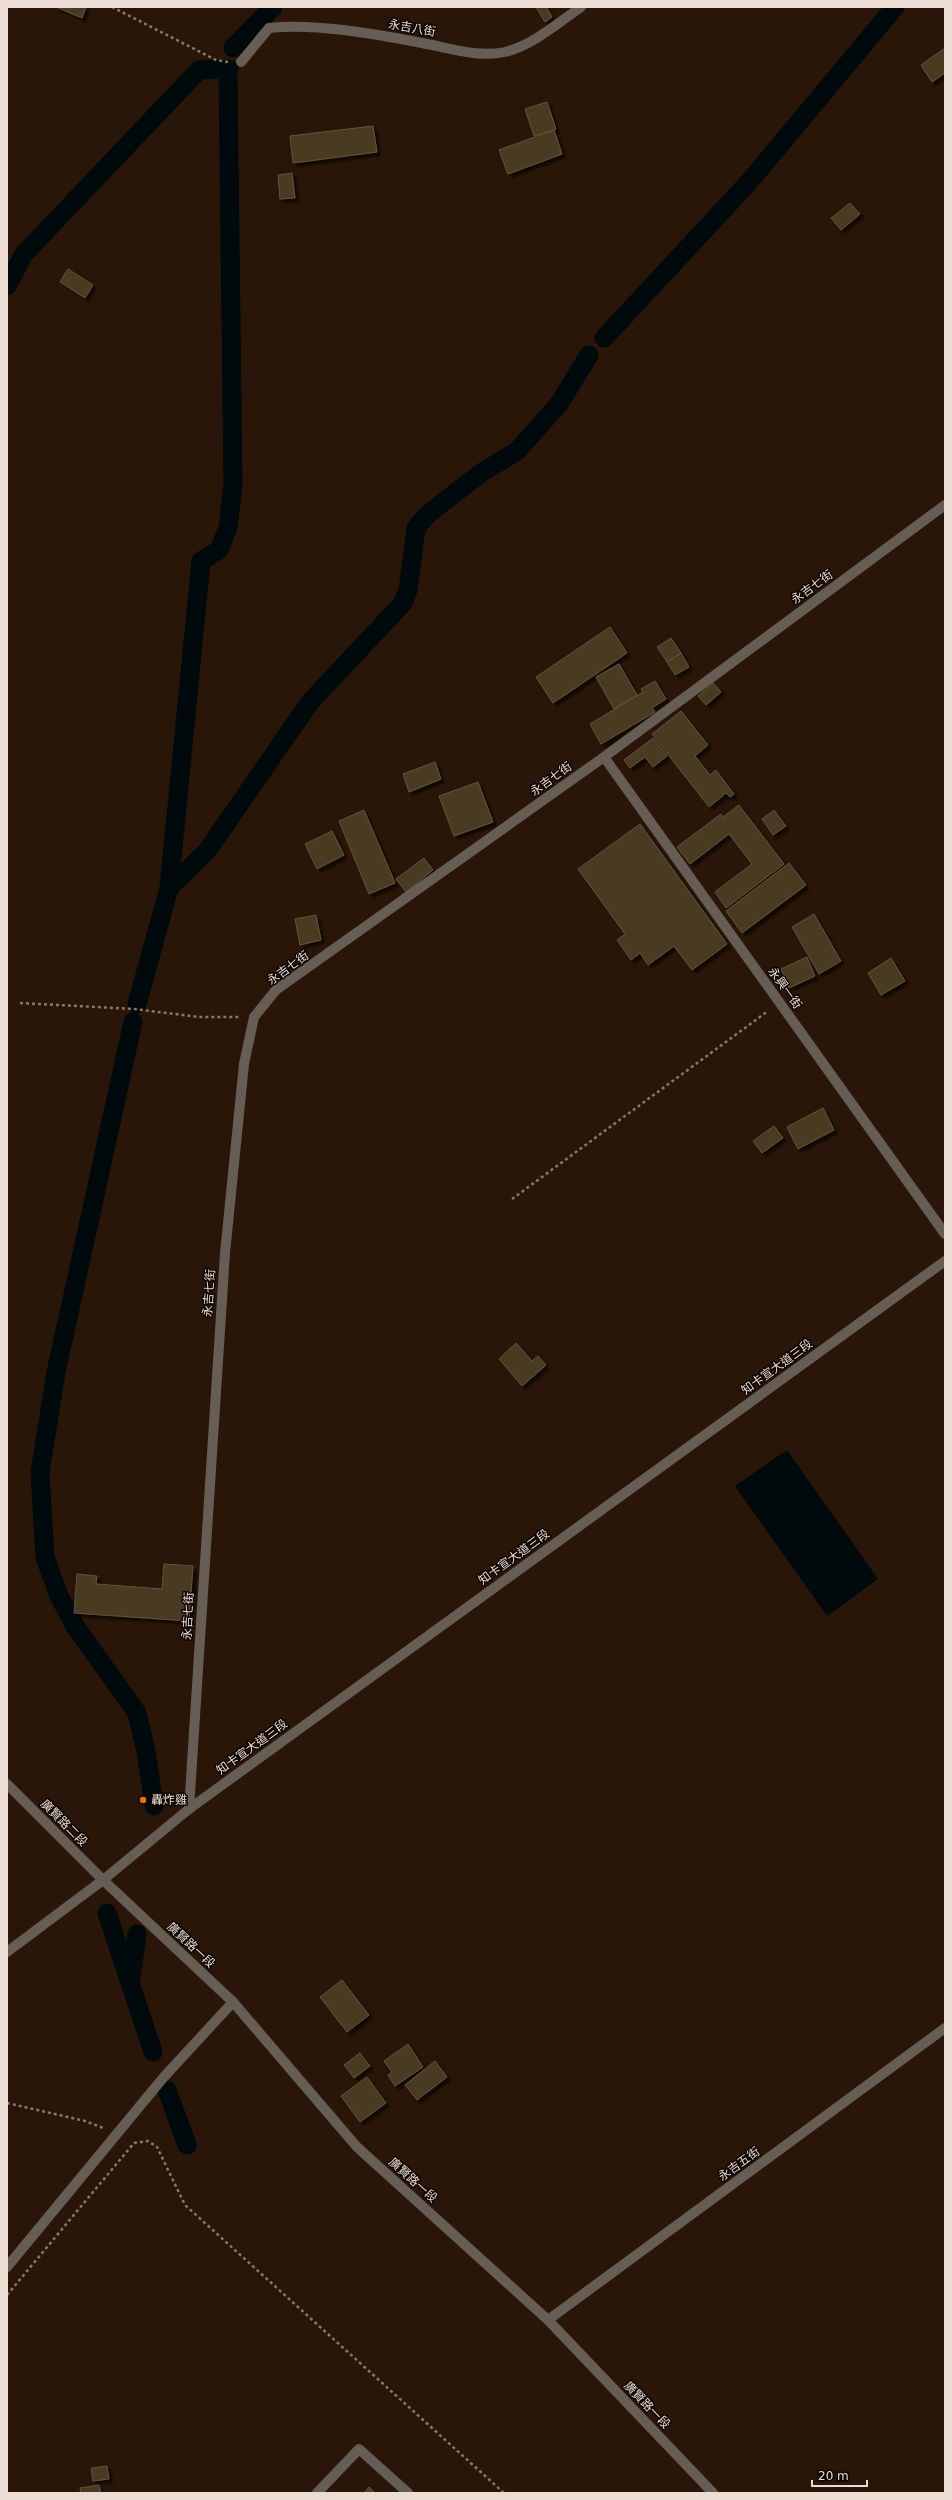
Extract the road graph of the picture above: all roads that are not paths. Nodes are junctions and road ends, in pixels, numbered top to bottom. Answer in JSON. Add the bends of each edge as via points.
{"nodes":[{"id":1,"x":581,"y":7,"type":"edge"},
{"id":2,"x":241,"y":62,"type":"road end"},
{"id":3,"x":945,"y":505,"type":"edge"},
{"id":4,"x":604,"y":757,"type":"junction"},
{"id":5,"x":945,"y":1234,"type":"edge"},
{"id":6,"x":945,"y":1261,"type":"edge"},
{"id":7,"x":7,"y":1784,"type":"edge"},
{"id":8,"x":190,"y":1809,"type":"junction"},
{"id":9,"x":103,"y":1880,"type":"junction"},
{"id":10,"x":7,"y":1952,"type":"edge"},
{"id":11,"x":233,"y":2002,"type":"junction"},
{"id":12,"x":945,"y":2028,"type":"edge"},
{"id":13,"x":7,"y":2267,"type":"edge"},
{"id":14,"x":548,"y":2320,"type":"junction"},
{"id":15,"x":317,"y":2493,"type":"edge"},
{"id":16,"x":408,"y":2493,"type":"edge"},
{"id":17,"x":713,"y":2493,"type":"edge"}],
"edges":[{"from":1,"to":2,"type":"street","name":"永吉八街","via":[[540,36],[506,51],[485,54],[385,36],[287,26],[269,28]]},
{"from":3,"to":4,"type":"street","name":"永吉七街"},
{"from":4,"to":5,"type":"street","name":"永興一街"},
{"from":4,"to":8,"type":"street","name":"永吉七街","via":[[276,990],[254,1017],[244,1064],[225,1254]]},
{"from":6,"to":8,"type":"street","name":"知卡宣大道三段"},
{"from":7,"to":9,"type":"street","name":"廣賢路二段"},
{"from":8,"to":9,"type":"street","name":"知卡宣大道三段"},
{"from":9,"to":10,"type":"street","name":"知卡宣大道三段"},
{"from":9,"to":11,"type":"street","name":"廣賢路一段"},
{"from":11,"to":13,"type":"street","via":[[163,2078]]},
{"from":11,"to":14,"type":"street","name":"廣賢路一段","via":[[357,2147]]},
{"from":12,"to":14,"type":"street","name":"永吉五街"},
{"from":14,"to":17,"type":"street","name":"廣賢路一段"},
{"from":15,"to":16,"type":"street","via":[[359,2449]]}]}
